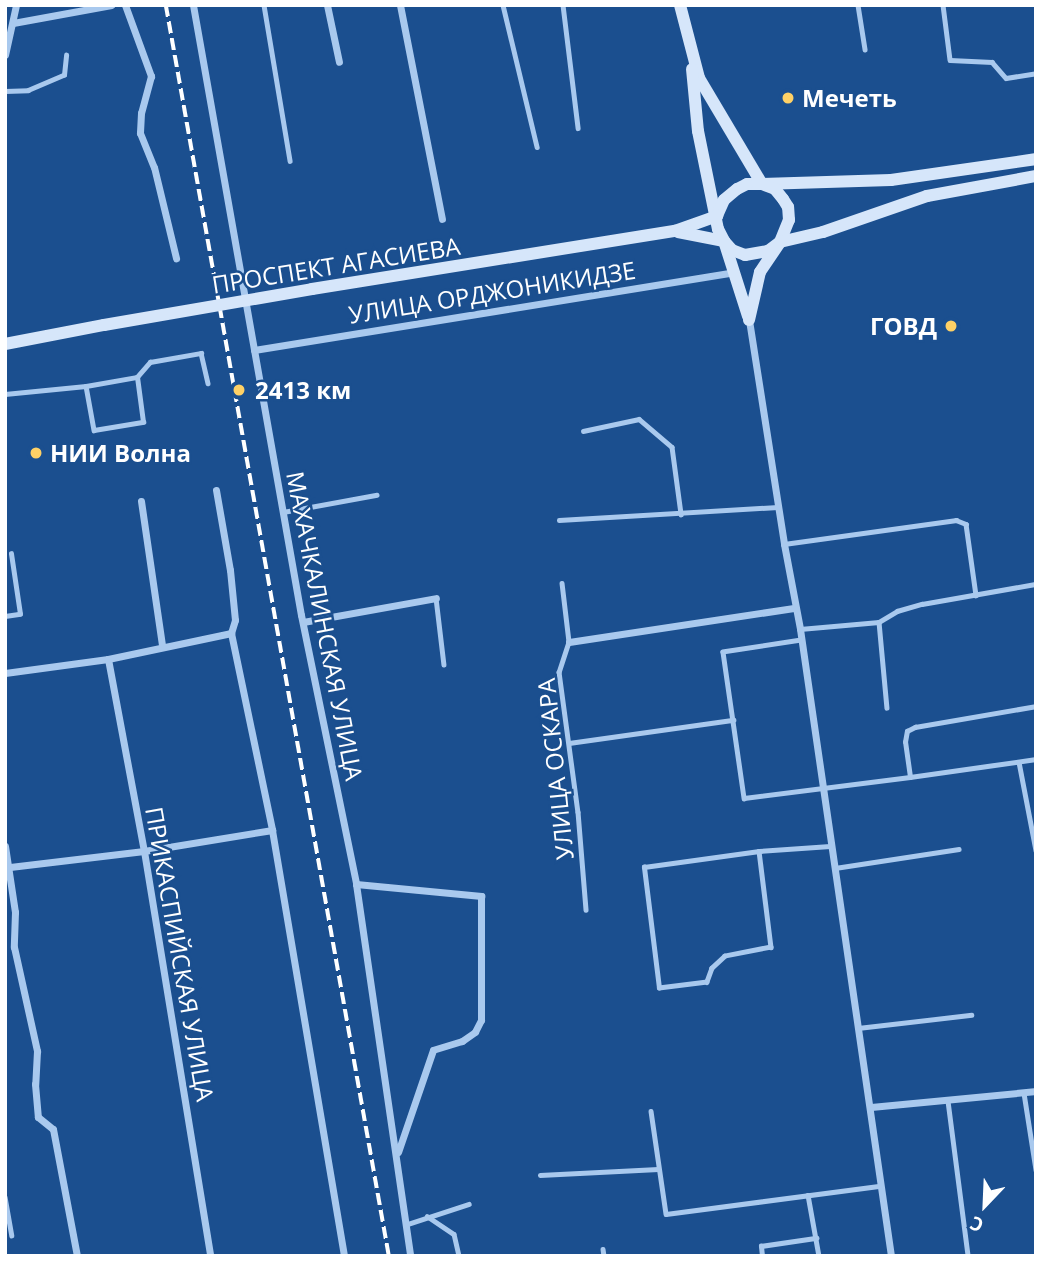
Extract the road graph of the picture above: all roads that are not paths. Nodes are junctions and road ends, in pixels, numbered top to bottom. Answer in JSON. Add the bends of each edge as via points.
{"nodes":[{"id":1,"x":16,"y":5,"type":"edge"},
{"id":2,"x":111,"y":5,"type":"edge"},
{"id":3,"x":125,"y":5,"type":"edge"},
{"id":4,"x":193,"y":5,"type":"edge"},
{"id":5,"x":264,"y":5,"type":"edge"},
{"id":6,"x":327,"y":5,"type":"edge"},
{"id":7,"x":400,"y":5,"type":"edge"},
{"id":8,"x":503,"y":5,"type":"edge"},
{"id":9,"x":564,"y":5,"type":"edge"},
{"id":10,"x":680,"y":5,"type":"edge"},
{"id":11,"x":858,"y":5,"type":"edge"},
{"id":12,"x":943,"y":5,"type":"edge"},
{"id":13,"x":13,"y":23,"type":"junction"},
{"id":14,"x":688,"y":37,"type":"junction"},
{"id":15,"x":865,"y":49,"type":"dead end"},
{"id":16,"x":5,"y":55,"type":"edge"},
{"id":17,"x":65,"y":55,"type":"dead end"},
{"id":18,"x":339,"y":62,"type":"dead end"},
{"id":19,"x":1036,"y":73,"type":"edge"},
{"id":20,"x":5,"y":91,"type":"edge"},
{"id":21,"x":578,"y":128,"type":"dead end"},
{"id":22,"x":537,"y":148,"type":"dead end"},
{"id":23,"x":1036,"y":159,"type":"edge"},
{"id":24,"x":290,"y":161,"type":"dead end"},
{"id":25,"x":1036,"y":176,"type":"edge"},
{"id":26,"x":762,"y":184,"type":"junction"},
{"id":27,"x":717,"y":216,"type":"junction"},
{"id":28,"x":442,"y":219,"type":"dead end"},
{"id":29,"x":675,"y":231,"type":"junction"},
{"id":30,"x":724,"y":241,"type":"junction"},
{"id":31,"x":780,"y":242,"type":"junction"},
{"id":32,"x":176,"y":258,"type":"dead end"},
{"id":33,"x":735,"y":272,"type":"junction"},
{"id":34,"x":749,"y":320,"type":"junction"},
{"id":35,"x":5,"y":344,"type":"edge"},
{"id":36,"x":254,"y":350,"type":"junction"},
{"id":37,"x":137,"y":377,"type":"junction"},
{"id":38,"x":208,"y":383,"type":"dead end"},
{"id":39,"x":86,"y":386,"type":"junction"},
{"id":40,"x":5,"y":394,"type":"edge"},
{"id":41,"x":583,"y":431,"type":"dead end"},
{"id":42,"x":216,"y":490,"type":"dead end"},
{"id":43,"x":376,"y":495,"type":"dead end"},
{"id":44,"x":141,"y":501,"type":"dead end"},
{"id":45,"x":778,"y":507,"type":"junction"},
{"id":46,"x":283,"y":512,"type":"junction"},
{"id":47,"x":681,"y":514,"type":"junction"},
{"id":48,"x":559,"y":520,"type":"dead end"},
{"id":49,"x":783,"y":544,"type":"junction"},
{"id":50,"x":11,"y":554,"type":"dead end"},
{"id":51,"x":562,"y":583,"type":"dead end"},
{"id":52,"x":1036,"y":584,"type":"edge"},
{"id":53,"x":976,"y":595,"type":"junction"},
{"id":54,"x":436,"y":598,"type":"joint"},
{"id":55,"x":795,"y":608,"type":"junction"},
{"id":56,"x":5,"y":616,"type":"edge"},
{"id":57,"x":303,"y":622,"type":"junction"},
{"id":58,"x":879,"y":622,"type":"junction"},
{"id":59,"x":800,"y":629,"type":"junction"},
{"id":60,"x":231,"y":633,"type":"junction"},
{"id":61,"x":801,"y":640,"type":"junction"},
{"id":62,"x":569,"y":642,"type":"junction"},
{"id":63,"x":162,"y":645,"type":"junction"},
{"id":64,"x":108,"y":659,"type":"junction"},
{"id":65,"x":444,"y":665,"type":"dead end"},
{"id":66,"x":5,"y":673,"type":"edge"},
{"id":67,"x":1036,"y":706,"type":"edge"},
{"id":68,"x":887,"y":708,"type":"dead end"},
{"id":69,"x":733,"y":720,"type":"junction"},
{"id":70,"x":569,"y":743,"type":"junction"},
{"id":71,"x":1036,"y":759,"type":"edge"},
{"id":72,"x":1018,"y":762,"type":"junction"},
{"id":73,"x":910,"y":777,"type":"junction"},
{"id":74,"x":822,"y":789,"type":"junction"},
{"id":75,"x":272,"y":830,"type":"junction"},
{"id":76,"x":5,"y":846,"type":"edge"},
{"id":77,"x":830,"y":846,"type":"junction"},
{"id":78,"x":959,"y":849,"type":"dead end"},
{"id":79,"x":759,"y":850,"type":"junction"},
{"id":80,"x":1036,"y":850,"type":"edge"},
{"id":81,"x":144,"y":851,"type":"junction"},
{"id":82,"x":10,"y":867,"type":"junction"},
{"id":83,"x":835,"y":867,"type":"junction"},
{"id":84,"x":356,"y":884,"type":"junction"},
{"id":85,"x":586,"y":910,"type":"dead end"},
{"id":86,"x":971,"y":1015,"type":"dead end"},
{"id":87,"x":858,"y":1028,"type":"junction"},
{"id":88,"x":1036,"y":1091,"type":"edge"},
{"id":89,"x":1024,"y":1092,"type":"junction"},
{"id":90,"x":948,"y":1101,"type":"junction"},
{"id":91,"x":871,"y":1107,"type":"junction"},
{"id":92,"x":651,"y":1111,"type":"dead end"},
{"id":93,"x":396,"y":1156,"type":"junction"},
{"id":94,"x":658,"y":1169,"type":"junction"},
{"id":95,"x":1036,"y":1170,"type":"edge"},
{"id":96,"x":540,"y":1175,"type":"dead end"},
{"id":97,"x":881,"y":1186,"type":"junction"},
{"id":98,"x":808,"y":1195,"type":"junction"},
{"id":99,"x":5,"y":1197,"type":"edge"},
{"id":100,"x":470,"y":1204,"type":"dead end"},
{"id":101,"x":426,"y":1215,"type":"junction"},
{"id":102,"x":404,"y":1225,"type":"junction"},
{"id":103,"x":12,"y":1235,"type":"dead end"},
{"id":104,"x":816,"y":1238,"type":"junction"},
{"id":105,"x":603,"y":1249,"type":"dead end"},
{"id":106,"x":77,"y":1256,"type":"edge"},
{"id":107,"x":210,"y":1256,"type":"edge"},
{"id":108,"x":344,"y":1256,"type":"edge"},
{"id":109,"x":410,"y":1256,"type":"edge"},
{"id":110,"x":459,"y":1256,"type":"edge"},
{"id":111,"x":604,"y":1256,"type":"edge"},
{"id":112,"x":762,"y":1256,"type":"edge"},
{"id":113,"x":818,"y":1256,"type":"edge"},
{"id":114,"x":891,"y":1256,"type":"edge"},
{"id":115,"x":968,"y":1256,"type":"edge"}],
"edges":[{"from":1,"to":13,"type":"street"},
{"from":2,"to":13,"type":"street"},
{"from":3,"to":32,"type":"street","via":[[151,76],[139,133],[154,167]]},
{"from":4,"to":36,"type":"street","name":"МАХАЧКАЛИНСКАЯ УЛИЦА"},
{"from":5,"to":24,"type":"lane"},
{"from":6,"to":18,"type":"street"},
{"from":7,"to":28,"type":"street"},
{"from":8,"to":22,"type":"lane"},
{"from":9,"to":21,"type":"lane"},
{"from":10,"to":14,"type":"main road"},
{"from":11,"to":15,"type":"lane"},
{"from":12,"to":19,"type":"lane","via":[[950,60],[992,62],[1006,78]]},
{"from":13,"to":16,"type":"street"},
{"from":14,"to":26,"type":"main road","via":[[699,78]]},
{"from":14,"to":27,"type":"main road","via":[[698,131]]},
{"from":17,"to":20,"type":"lane","via":[[64,75],[28,90]]},
{"from":23,"to":26,"type":"main road","via":[[891,180]]},
{"from":25,"to":31,"type":"main road","via":[[927,196]]},
{"from":26,"to":27,"type":"main road","via":[[737,189],[724,200]]},
{"from":26,"to":31,"type":"main road","via":[[775,189],[788,207],[787,231]]},
{"from":27,"to":29,"type":"main road","name":"ПРОСПЕКТ АГАСИЕВА"},
{"from":27,"to":30,"type":"main road"},
{"from":29,"to":30,"type":"main road","name":"ПРОСПЕКТ АГАСИЕВА"},
{"from":29,"to":35,"type":"main road","name":"ПРОСПЕКТ АГАСИЕВА","bridge":true},
{"from":30,"to":31,"type":"main road","via":[[732,250],[754,255]]},
{"from":30,"to":33,"type":"main road"},
{"from":31,"to":34,"type":"main road","via":[[760,272]]},
{"from":33,"to":34,"type":"main road"},
{"from":33,"to":36,"type":"street","name":"УЛИЦА ОРДЖОНИКИДЗЕ"},
{"from":34,"to":45,"type":"street"},
{"from":36,"to":46,"type":"street","name":"МАХАЧКАЛИНСКАЯ УЛИЦА"},
{"from":37,"to":38,"type":"lane","via":[[150,362],[201,353]]},
{"from":37,"to":39,"type":"lane"},
{"from":37,"to":39,"type":"lane","via":[[143,422],[94,430]]},
{"from":39,"to":40,"type":"lane"},
{"from":41,"to":47,"type":"lane","via":[[639,419],[671,447]]},
{"from":42,"to":60,"type":"street","via":[[230,570]]},
{"from":43,"to":46,"type":"lane"},
{"from":44,"to":63,"type":"street"},
{"from":45,"to":47,"type":"lane"},
{"from":45,"to":49,"type":"street"},
{"from":46,"to":57,"type":"street","name":"МАХАЧКАЛИНСКАЯ УЛИЦА"},
{"from":47,"to":48,"type":"lane"},
{"from":49,"to":53,"type":"lane","via":[[956,520],[966,524]]},
{"from":49,"to":55,"type":"street"},
{"from":50,"to":56,"type":"lane","via":[[20,614]]},
{"from":51,"to":62,"type":"lane","name":"УЛИЦА ОСКАРА"},
{"from":52,"to":53,"type":"lane"},
{"from":53,"to":58,"type":"lane","via":[[897,611]]},
{"from":54,"to":57,"type":"street"},
{"from":54,"to":65,"type":"lane"},
{"from":55,"to":59,"type":"street"},
{"from":55,"to":62,"type":"street"},
{"from":57,"to":84,"type":"street","name":"МАХАЧКАЛИНСКАЯ УЛИЦА"},
{"from":58,"to":59,"type":"lane"},
{"from":58,"to":68,"type":"lane"},
{"from":59,"to":61,"type":"street"},
{"from":60,"to":63,"type":"street"},
{"from":60,"to":75,"type":"street"},
{"from":61,"to":69,"type":"lane","via":[[723,652]]},
{"from":61,"to":74,"type":"street"},
{"from":62,"to":70,"type":"lane","name":"УЛИЦА ОСКАРА","via":[[559,672]]},
{"from":63,"to":64,"type":"street"},
{"from":64,"to":66,"type":"street"},
{"from":64,"to":81,"type":"street","name":"ПРИКАСПИЙСКАЯ УЛИЦА"},
{"from":67,"to":73,"type":"lane","via":[[907,731]]},
{"from":69,"to":70,"type":"lane"},
{"from":69,"to":74,"type":"lane","via":[[744,798]]},
{"from":70,"to":85,"type":"lane","name":"УЛИЦА ОСКАРА"},
{"from":71,"to":72,"type":"lane"},
{"from":72,"to":73,"type":"lane"},
{"from":72,"to":80,"type":"lane"},
{"from":73,"to":74,"type":"lane"},
{"from":74,"to":77,"type":"street"},
{"from":75,"to":81,"type":"street"},
{"from":75,"to":108,"type":"street"},
{"from":76,"to":82,"type":"street"},
{"from":77,"to":79,"type":"lane"},
{"from":77,"to":83,"type":"street"},
{"from":78,"to":83,"type":"lane"},
{"from":79,"to":79,"type":"lane","via":[[771,947],[725,956],[712,968],[707,982],[659,988],[644,867]]},
{"from":81,"to":82,"type":"street"},
{"from":81,"to":107,"type":"street","name":"ПРИКАСПИЙСКАЯ УЛИЦА"},
{"from":82,"to":106,"type":"street","via":[[14,947],[37,1051],[38,1117],[53,1129]]},
{"from":83,"to":87,"type":"street"},
{"from":84,"to":93,"type":"street","name":"МАХАЧКАЛИНСКАЯ УЛИЦА"},
{"from":84,"to":93,"type":"street","via":[[481,896],[481,1020],[475,1032],[462,1041],[433,1050]]},
{"from":86,"to":87,"type":"lane"},
{"from":87,"to":91,"type":"street"},
{"from":88,"to":89,"type":"street"},
{"from":89,"to":90,"type":"street"},
{"from":89,"to":95,"type":"lane"},
{"from":90,"to":91,"type":"street"},
{"from":90,"to":115,"type":"lane"},
{"from":91,"to":97,"type":"street"},
{"from":92,"to":94,"type":"lane"},
{"from":93,"to":102,"type":"street","name":"МАХАЧКАЛИНСКАЯ УЛИЦА"},
{"from":94,"to":96,"type":"lane"},
{"from":94,"to":98,"type":"lane","via":[[666,1214]]},
{"from":97,"to":98,"type":"lane"},
{"from":97,"to":114,"type":"street"},
{"from":98,"to":104,"type":"lane"},
{"from":99,"to":103,"type":"lane"},
{"from":100,"to":101,"type":"lane"},
{"from":101,"to":102,"type":"lane"},
{"from":101,"to":110,"type":"lane","via":[[454,1234]]},
{"from":102,"to":109,"type":"street","name":"МАХАЧКАЛИНСКАЯ УЛИЦА"},
{"from":104,"to":112,"type":"lane","via":[[761,1246]]},
{"from":104,"to":113,"type":"lane"},
{"from":105,"to":111,"type":"lane"}]}
